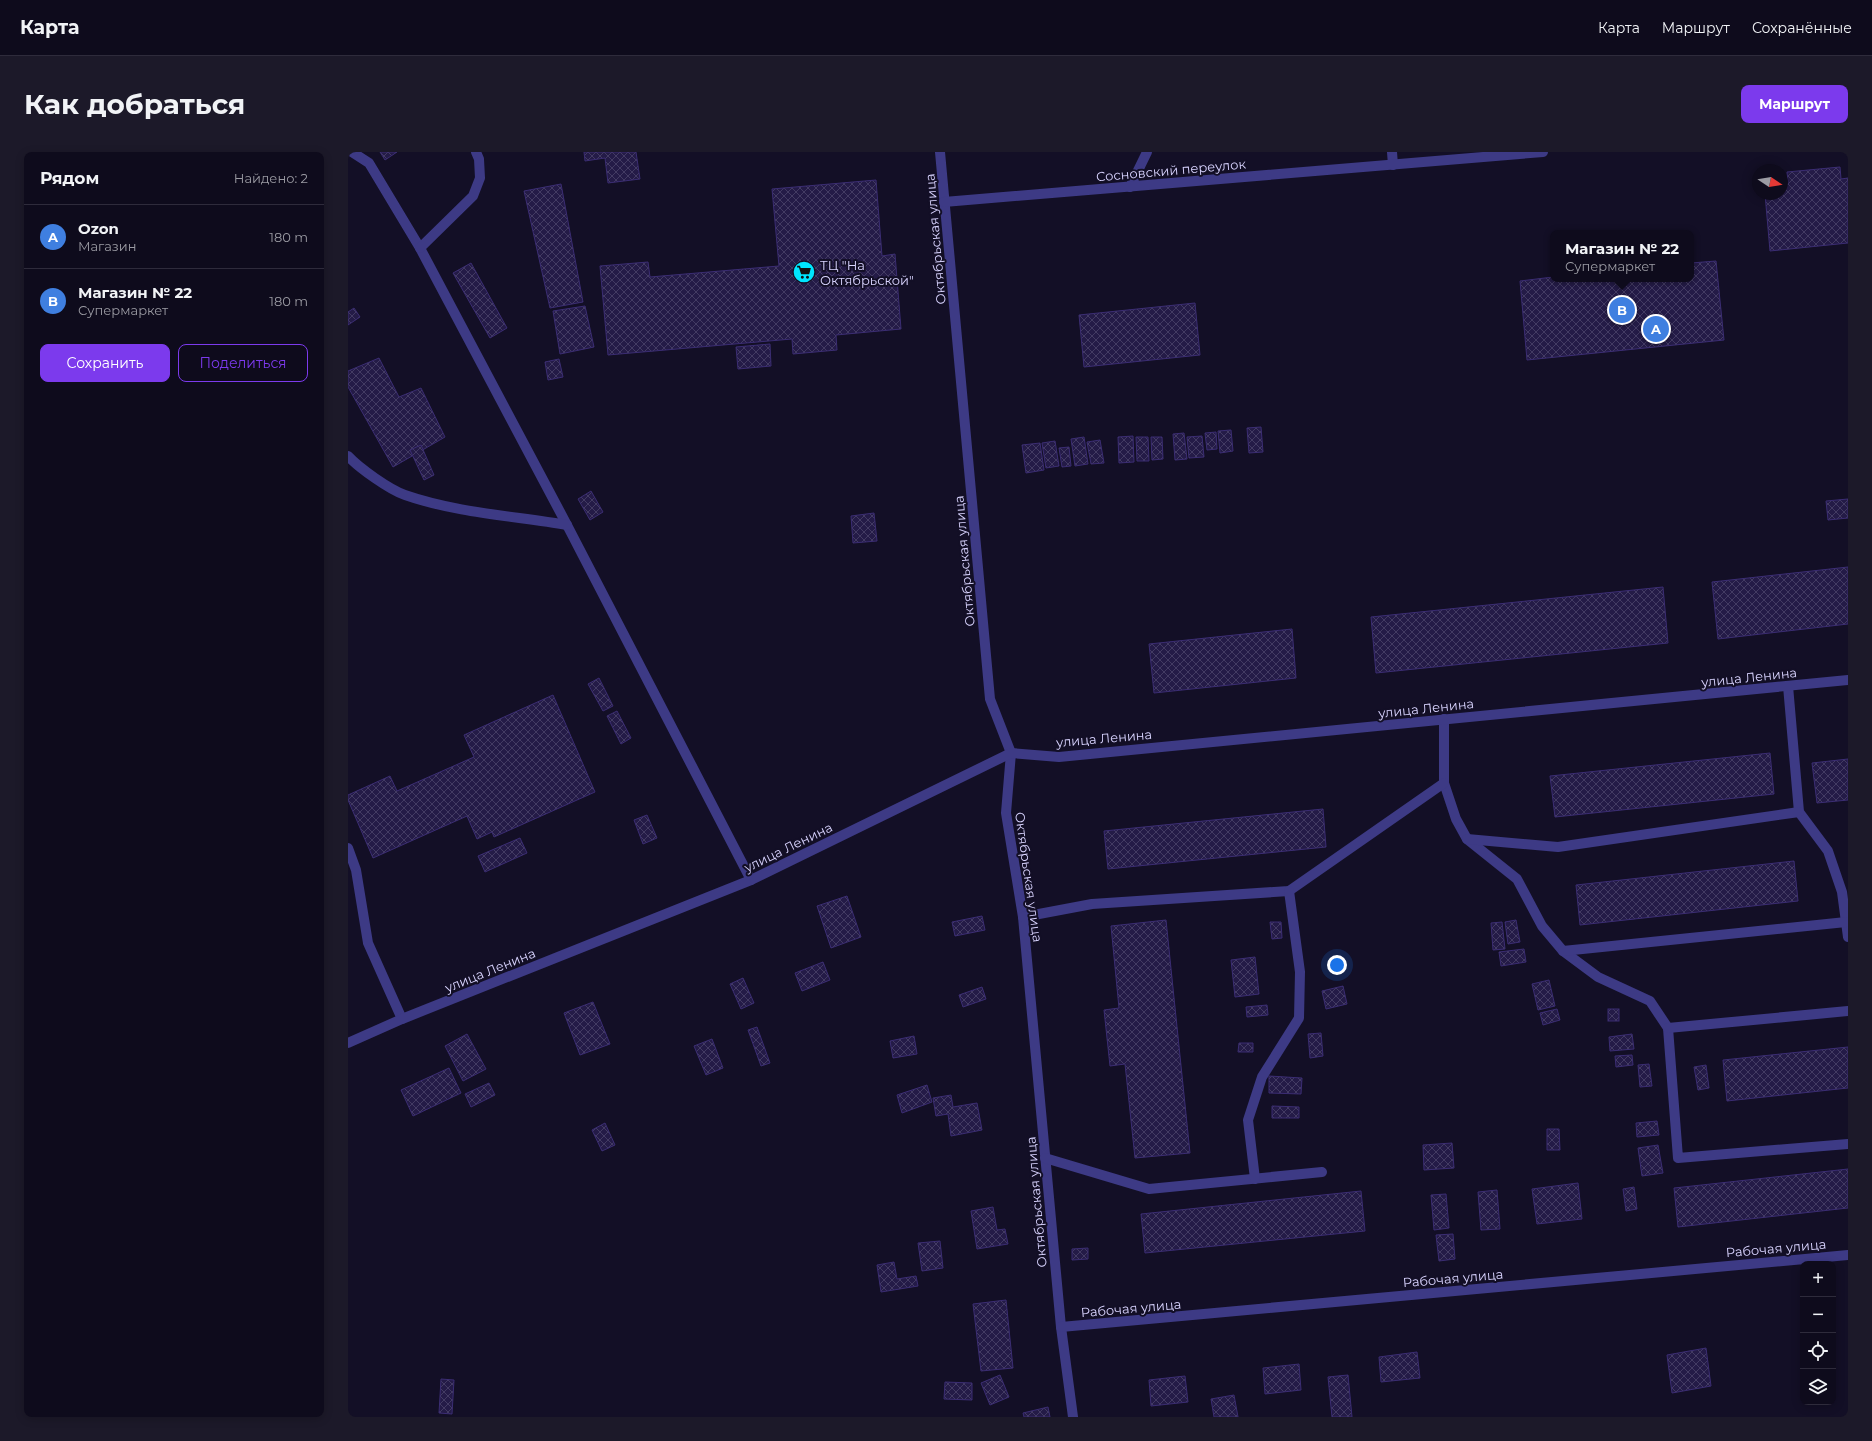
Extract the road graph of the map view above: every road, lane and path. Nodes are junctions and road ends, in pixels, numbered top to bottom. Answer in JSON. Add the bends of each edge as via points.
{"nodes":[{"id":1,"x":352,"y":152,"type":"edge"},
{"id":2,"x":476,"y":152,"type":"edge"},
{"id":3,"x":940,"y":152,"type":"edge"},
{"id":4,"x":1148,"y":152,"type":"edge"},
{"id":5,"x":1392,"y":152,"type":"edge"},
{"id":6,"x":1543,"y":152,"type":"edge"},
{"id":7,"x":1393,"y":165,"type":"junction"},
{"id":8,"x":1130,"y":187,"type":"junction"},
{"id":9,"x":944,"y":202,"type":"junction"},
{"id":10,"x":420,"y":248,"type":"junction"},
{"id":11,"x":348,"y":456,"type":"edge"},
{"id":12,"x":567,"y":525,"type":"junction"},
{"id":13,"x":1848,"y":680,"type":"edge"},
{"id":14,"x":1788,"y":686,"type":"junction"},
{"id":15,"x":1444,"y":719,"type":"junction"},
{"id":16,"x":1011,"y":753,"type":"junction"},
{"id":17,"x":1444,"y":783,"type":"junction"},
{"id":18,"x":1799,"y":812,"type":"junction"},
{"id":19,"x":1467,"y":839,"type":"junction"},
{"id":20,"x":348,"y":848,"type":"edge"},
{"id":21,"x":751,"y":880,"type":"junction"},
{"id":22,"x":1289,"y":891,"type":"junction"},
{"id":23,"x":1023,"y":917,"type":"junction"},
{"id":24,"x":1846,"y":922,"type":"junction"},
{"id":25,"x":1848,"y":937,"type":"edge"},
{"id":26,"x":1563,"y":951,"type":"junction"},
{"id":27,"x":1848,"y":1011,"type":"edge"},
{"id":28,"x":402,"y":1019,"type":"junction"},
{"id":29,"x":1668,"y":1028,"type":"junction"},
{"id":30,"x":348,"y":1043,"type":"edge"},
{"id":31,"x":1848,"y":1144,"type":"edge"},
{"id":32,"x":1045,"y":1158,"type":"junction"},
{"id":33,"x":1322,"y":1172,"type":"dead end"},
{"id":34,"x":1255,"y":1179,"type":"junction"},
{"id":35,"x":1848,"y":1255,"type":"edge"},
{"id":36,"x":1061,"y":1327,"type":"junction"},
{"id":37,"x":1073,"y":1417,"type":"edge"}],
"edges":[{"from":1,"to":10,"type":"street","via":[[370,163]]},
{"from":2,"to":10,"type":"street","via":[[480,178],[473,196]]},
{"from":3,"to":9,"type":"street","name":"Октябрьская улица"},
{"from":4,"to":8,"type":"street"},
{"from":5,"to":7,"type":"street"},
{"from":6,"to":7,"type":"street","name":"Сосновский переулок"},
{"from":7,"to":8,"type":"street","name":"Сосновский переулок"},
{"from":8,"to":9,"type":"street","name":"Сосновский переулок"},
{"from":9,"to":16,"type":"street","name":"Октябрьская улица","via":[[990,699]]},
{"from":10,"to":12,"type":"street"},
{"from":11,"to":12,"type":"street","via":[[358,466],[404,495],[443,505]]},
{"from":12,"to":21,"type":"street"},
{"from":13,"to":14,"type":"street","name":"улица Ленина"},
{"from":14,"to":15,"type":"street","name":"улица Ленина"},
{"from":14,"to":18,"type":"street"},
{"from":15,"to":16,"type":"street","name":"улица Ленина","via":[[1059,757]]},
{"from":15,"to":17,"type":"street"},
{"from":16,"to":21,"type":"street","name":"улица Ленина"},
{"from":16,"to":23,"type":"street","name":"Октябрьская улица","via":[[1006,813]]},
{"from":17,"to":19,"type":"street","via":[[1456,819]]},
{"from":17,"to":22,"type":"street"},
{"from":18,"to":19,"type":"street","via":[[1558,847]]},
{"from":18,"to":24,"type":"street","via":[[1828,852],[1842,892]]},
{"from":19,"to":26,"type":"street","via":[[1517,879],[1542,926]]},
{"from":20,"to":28,"type":"street","via":[[356,870],[368,943]]},
{"from":21,"to":28,"type":"street","name":"улица Ленина"},
{"from":22,"to":23,"type":"street","via":[[1092,904]]},
{"from":22,"to":34,"type":"street","via":[[1300,972],[1298,1018],[1262,1077],[1248,1120]]},
{"from":23,"to":32,"type":"street","name":"Октябрьская улица"},
{"from":24,"to":25,"type":"street"},
{"from":24,"to":26,"type":"street"},
{"from":26,"to":29,"type":"street","via":[[1598,977],[1650,1002]]},
{"from":27,"to":29,"type":"street"},
{"from":28,"to":30,"type":"street","name":"улица Ленина"},
{"from":29,"to":31,"type":"street","via":[[1678,1158]]},
{"from":32,"to":34,"type":"street","via":[[1149,1188]]},
{"from":32,"to":36,"type":"street","name":"Октябрьская улица"},
{"from":33,"to":34,"type":"street"},
{"from":35,"to":36,"type":"street","name":"Рабочая улица"},
{"from":36,"to":37,"type":"street","name":"Октябрьская улица"}]}
